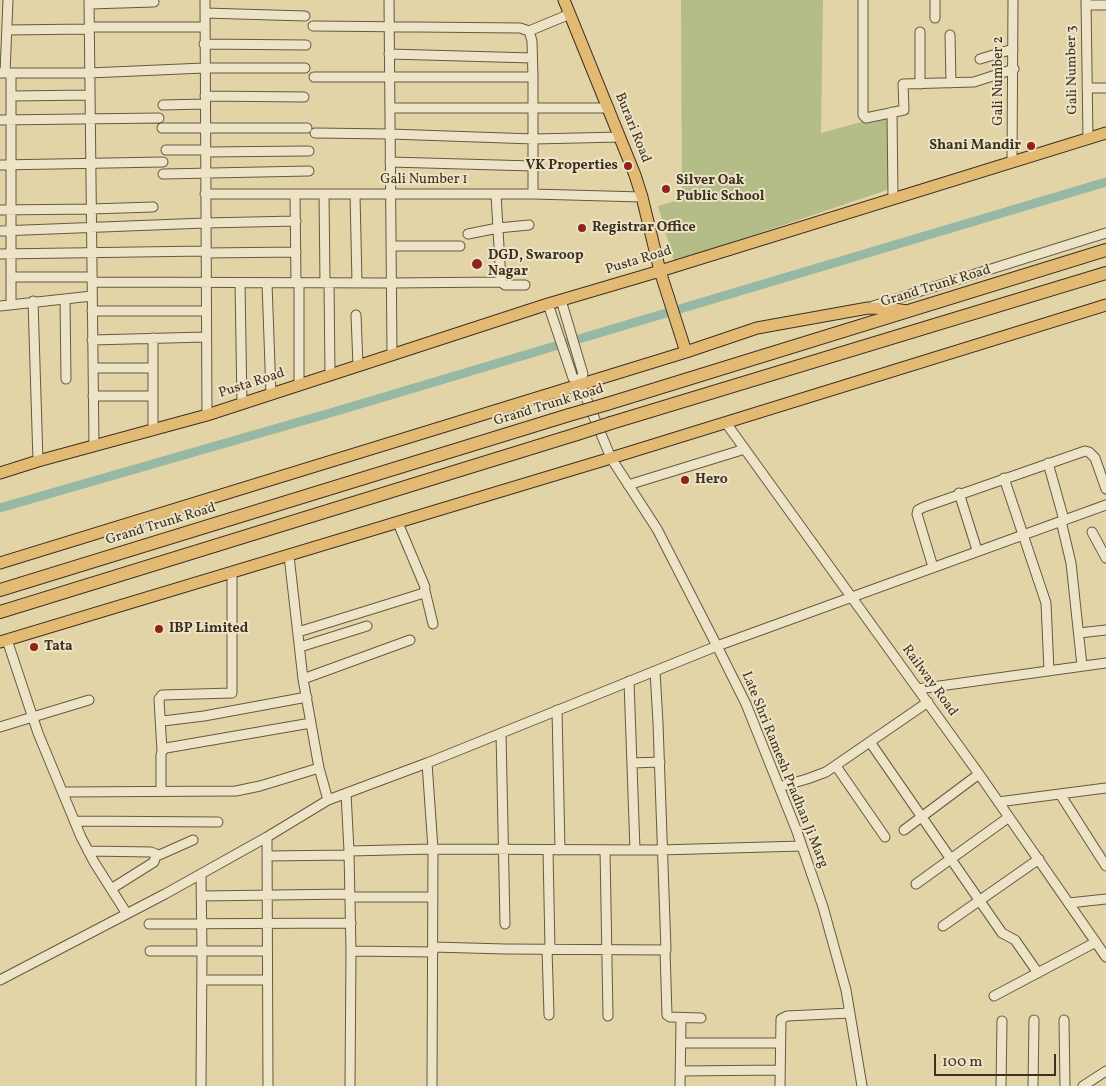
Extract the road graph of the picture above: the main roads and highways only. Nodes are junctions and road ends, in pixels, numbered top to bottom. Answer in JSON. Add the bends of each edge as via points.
{"nodes":[{"id":1,"x":564,"y":0,"type":"edge"},
{"id":2,"x":1106,"y":133,"type":"edge"},
{"id":3,"x":1106,"y":250,"type":"edge"},
{"id":4,"x":660,"y":271,"type":"junction"},
{"id":5,"x":1106,"y":273,"type":"edge"},
{"id":6,"x":1106,"y":306,"type":"edge"},
{"id":7,"x":907,"y":311,"type":"junction"},
{"id":8,"x":686,"y":352,"type":"junction"},
{"id":9,"x":0,"y":474,"type":"edge"},
{"id":10,"x":0,"y":563,"type":"edge"},
{"id":11,"x":0,"y":590,"type":"edge"},
{"id":12,"x":0,"y":612,"type":"edge"},
{"id":13,"x":4,"y":641,"type":"edge"}],
"edges":[{"from":1,"to":4,"type":"main road","name":"Burari Road","via":[[642,197]]},
{"from":2,"to":4,"type":"main road","name":"Pusta Road"},
{"from":3,"to":7,"type":"highway","name":"Grand Trunk Road"},
{"from":4,"to":8,"type":"main road","name":"Burari Road"},
{"from":4,"to":9,"type":"main road","name":"Pusta Road","via":[[392,353],[242,404]]},
{"from":5,"to":12,"type":"highway","bridge":true},
{"from":6,"to":13,"type":"main road"},
{"from":7,"to":8,"type":"main road","via":[[868,308],[758,328]]},
{"from":7,"to":11,"type":"highway","name":"Grand Trunk Road","bridge":true},
{"from":8,"to":10,"type":"main road"}]}
